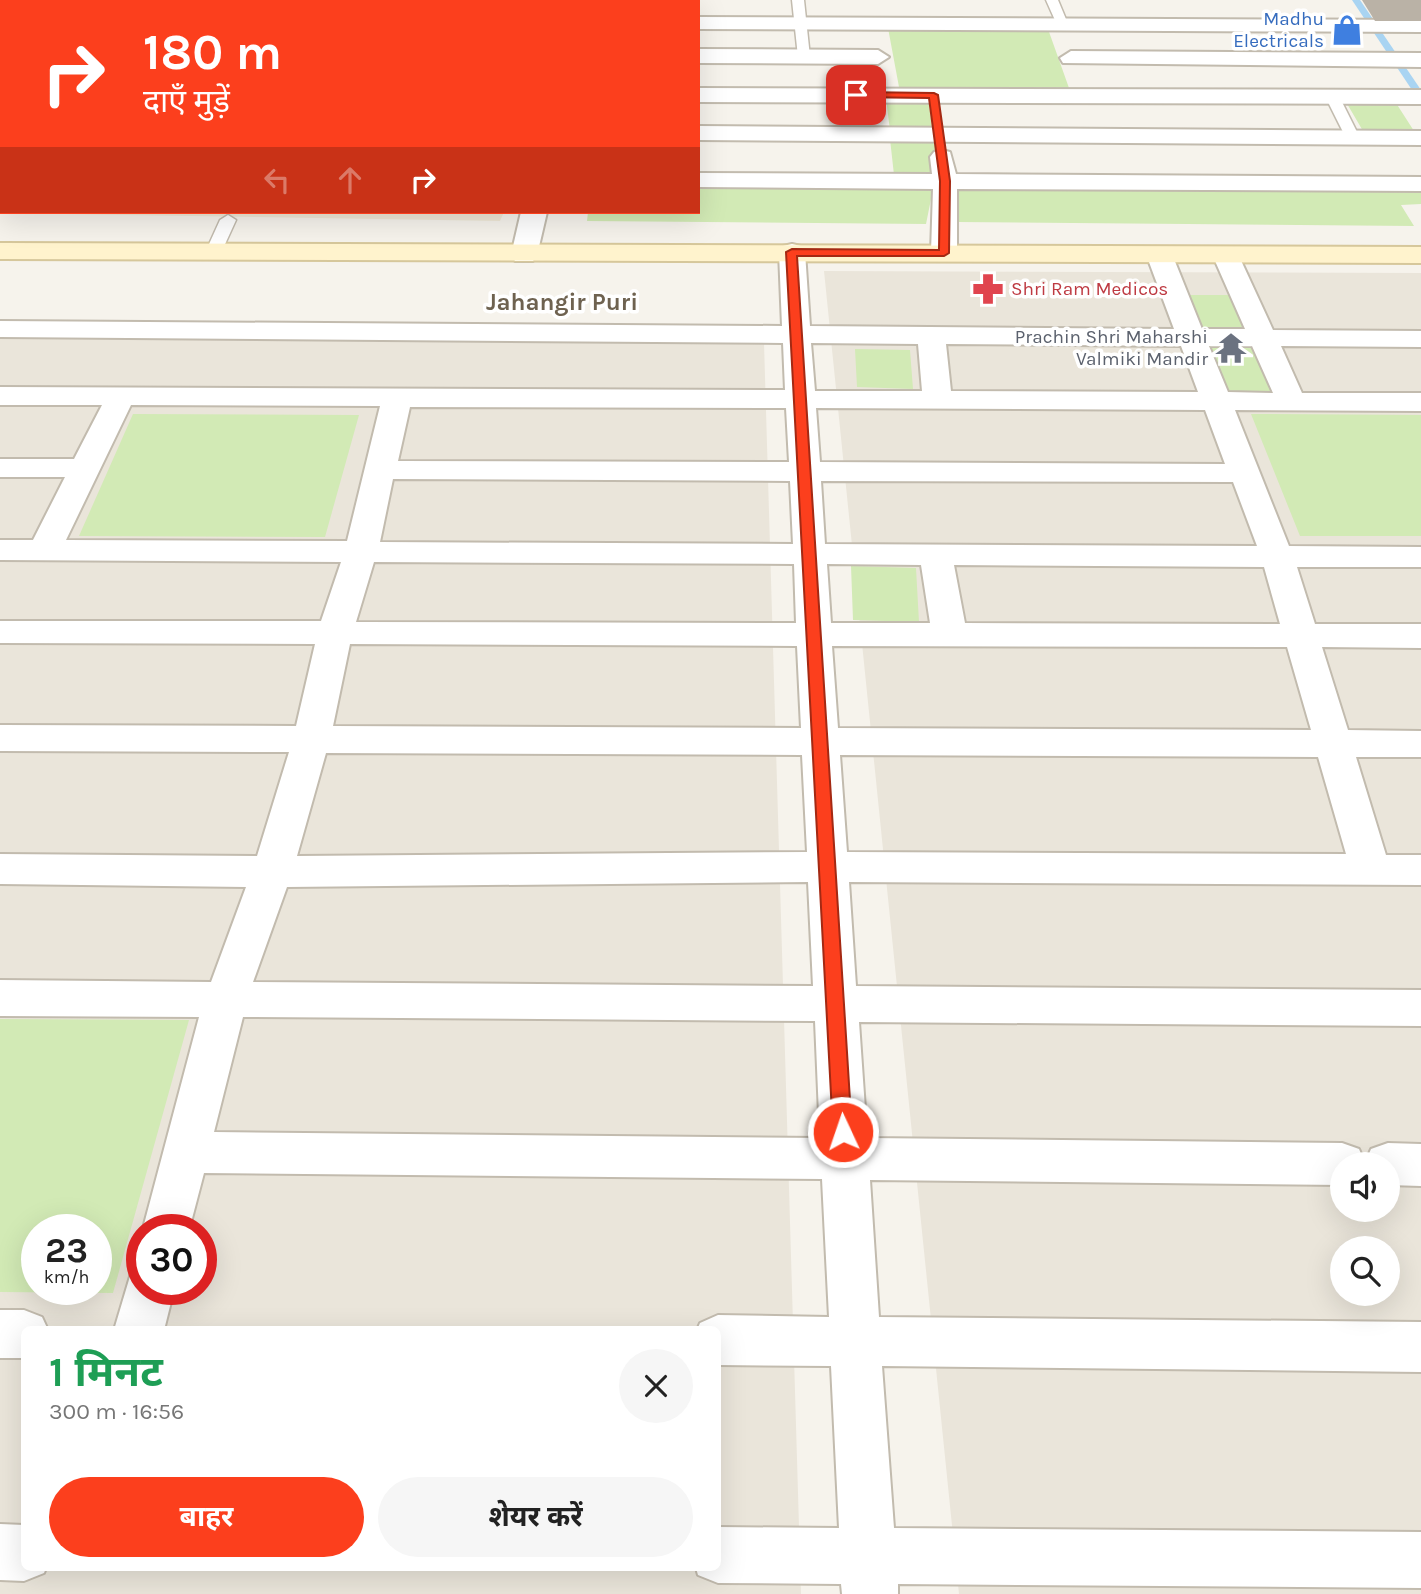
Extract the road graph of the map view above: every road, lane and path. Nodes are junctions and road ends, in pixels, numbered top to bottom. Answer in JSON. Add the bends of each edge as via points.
{"nodes":[{"id":1,"x":798,"y":0,"type":"edge"},
{"id":2,"x":1052,"y":0,"type":"edge"},
{"id":3,"x":1344,"y":0,"type":"edge"},
{"id":4,"x":700,"y":23,"type":"edge"},
{"id":5,"x":800,"y":23,"type":"junction"},
{"id":6,"x":874,"y":23,"type":"junction"},
{"id":7,"x":1062,"y":24,"type":"junction"},
{"id":8,"x":1360,"y":25,"type":"junction"},
{"id":9,"x":1421,"y":26,"type":"edge"},
{"id":10,"x":700,"y":56,"type":"edge"},
{"id":11,"x":804,"y":57,"type":"junction"},
{"id":12,"x":877,"y":57,"type":"junction"},
{"id":13,"x":1071,"y":58,"type":"junction"},
{"id":14,"x":1383,"y":60,"type":"junction"},
{"id":15,"x":1421,"y":60,"type":"edge"},
{"id":16,"x":700,"y":95,"type":"edge"},
{"id":17,"x":882,"y":95,"type":"junction"},
{"id":18,"x":934,"y":95,"type":"junction"},
{"id":19,"x":1082,"y":96,"type":"junction"},
{"id":20,"x":1332,"y":96,"type":"junction"},
{"id":21,"x":1414,"y":97,"type":"edge"},
{"id":22,"x":1421,"y":117,"type":"edge"},
{"id":23,"x":700,"y":133,"type":"edge"},
{"id":24,"x":886,"y":134,"type":"junction"},
{"id":25,"x":939,"y":135,"type":"junction"},
{"id":26,"x":1353,"y":138,"type":"junction"},
{"id":27,"x":1421,"y":138,"type":"edge"},
{"id":28,"x":700,"y":180,"type":"edge"},
{"id":29,"x":892,"y":181,"type":"junction"},
{"id":30,"x":945,"y":181,"type":"junction"},
{"id":31,"x":1421,"y":184,"type":"edge"},
{"id":32,"x":534,"y":214,"type":"edge"},
{"id":33,"x":229,"y":220,"type":"dead end"},
{"id":34,"x":0,"y":251,"type":"edge"},
{"id":35,"x":792,"y":252,"type":"junction"},
{"id":36,"x":213,"y":253,"type":"junction"},
{"id":37,"x":944,"y":253,"type":"junction"},
{"id":38,"x":1159,"y":254,"type":"junction"},
{"id":39,"x":1225,"y":254,"type":"junction"},
{"id":40,"x":524,"y":255,"type":"junction"},
{"id":41,"x":1421,"y":255,"type":"edge"},
{"id":42,"x":0,"y":329,"type":"edge"},
{"id":43,"x":797,"y":334,"type":"junction"},
{"id":44,"x":931,"y":335,"type":"junction"},
{"id":45,"x":1191,"y":337,"type":"junction"},
{"id":46,"x":1262,"y":338,"type":"junction"},
{"id":47,"x":1421,"y":339,"type":"edge"},
{"id":48,"x":0,"y":396,"type":"edge"},
{"id":49,"x":121,"y":396,"type":"junction"},
{"id":50,"x":397,"y":397,"type":"junction"},
{"id":51,"x":800,"y":399,"type":"junction"},
{"id":52,"x":937,"y":399,"type":"junction"},
{"id":53,"x":1215,"y":401,"type":"junction"},
{"id":54,"x":1291,"y":401,"type":"junction"},
{"id":55,"x":1421,"y":402,"type":"edge"},
{"id":56,"x":0,"y":468,"type":"edge"},
{"id":57,"x":85,"y":468,"type":"junction"},
{"id":58,"x":379,"y":470,"type":"junction"},
{"id":59,"x":804,"y":471,"type":"junction"},
{"id":60,"x":1244,"y":473,"type":"junction"},
{"id":61,"x":0,"y":550,"type":"edge"},
{"id":62,"x":45,"y":550,"type":"junction"},
{"id":63,"x":361,"y":551,"type":"junction"},
{"id":64,"x":809,"y":554,"type":"junction"},
{"id":65,"x":936,"y":554,"type":"junction"},
{"id":66,"x":1277,"y":556,"type":"junction"},
{"id":67,"x":1421,"y":557,"type":"edge"},
{"id":68,"x":0,"y":632,"type":"edge"},
{"id":69,"x":335,"y":632,"type":"junction"},
{"id":70,"x":813,"y":633,"type":"junction"},
{"id":71,"x":949,"y":634,"type":"junction"},
{"id":72,"x":1301,"y":635,"type":"junction"},
{"id":73,"x":1421,"y":636,"type":"edge"},
{"id":74,"x":0,"y":738,"type":"edge"},
{"id":75,"x":820,"y":740,"type":"junction"},
{"id":76,"x":311,"y":741,"type":"junction"},
{"id":77,"x":1333,"y":744,"type":"junction"},
{"id":78,"x":1421,"y":744,"type":"edge"},
{"id":79,"x":827,"y":867,"type":"junction"},
{"id":80,"x":0,"y":869,"type":"edge"},
{"id":81,"x":1371,"y":870,"type":"junction"},
{"id":82,"x":1421,"y":870,"type":"edge"},
{"id":83,"x":272,"y":872,"type":"junction"},
{"id":84,"x":0,"y":998,"type":"edge"},
{"id":85,"x":226,"y":999,"type":"junction"},
{"id":86,"x":835,"y":1004,"type":"junction"},
{"id":87,"x":1421,"y":1009,"type":"edge"},
{"id":88,"x":186,"y":1152,"type":"junction"},
{"id":89,"x":844,"y":1158,"type":"junction"},
{"id":90,"x":1330,"y":1164,"type":"edge"},
{"id":91,"x":1400,"y":1164,"type":"edge"},
{"id":92,"x":1421,"y":1165,"type":"edge"},
{"id":93,"x":169,"y":1214,"type":"edge"},
{"id":94,"x":145,"y":1305,"type":"edge"},
{"id":95,"x":140,"y":1326,"type":"edge"},
{"id":96,"x":0,"y":1334,"type":"edge"},
{"id":97,"x":21,"y":1334,"type":"edge"},
{"id":98,"x":721,"y":1340,"type":"edge"},
{"id":99,"x":855,"y":1341,"type":"junction"},
{"id":100,"x":1421,"y":1347,"type":"edge"},
{"id":101,"x":0,"y":1552,"type":"edge"},
{"id":102,"x":21,"y":1552,"type":"edge"},
{"id":103,"x":721,"y":1555,"type":"edge"},
{"id":104,"x":1421,"y":1560,"type":"edge"},
{"id":105,"x":868,"y":1575,"type":"edge"}],
"edges":[{"from":1,"to":5,"type":"lane"},
{"from":2,"to":7,"type":"lane"},
{"from":3,"to":8,"type":"street"},
{"from":4,"to":5,"type":"street"},
{"from":5,"to":6,"type":"street"},
{"from":5,"to":11,"type":"lane"},
{"from":6,"to":7,"type":"street"},
{"from":6,"to":12,"type":"street"},
{"from":7,"to":8,"type":"street"},
{"from":7,"to":13,"type":"street"},
{"from":8,"to":9,"type":"street"},
{"from":8,"to":14,"type":"street"},
{"from":10,"to":11,"type":"street"},
{"from":11,"to":12,"type":"street"},
{"from":12,"to":17,"type":"street"},
{"from":13,"to":14,"type":"street"},
{"from":13,"to":19,"type":"street"},
{"from":14,"to":15,"type":"street"},
{"from":14,"to":21,"type":"street"},
{"from":16,"to":17,"type":"street"},
{"from":17,"to":18,"type":"street"},
{"from":17,"to":24,"type":"street"},
{"from":18,"to":19,"type":"street"},
{"from":18,"to":25,"type":"street"},
{"from":19,"to":20,"type":"street"},
{"from":20,"to":21,"type":"street"},
{"from":20,"to":26,"type":"lane"},
{"from":21,"to":22,"type":"street"},
{"from":23,"to":24,"type":"street"},
{"from":24,"to":25,"type":"street"},
{"from":24,"to":29,"type":"street"},
{"from":25,"to":26,"type":"street"},
{"from":25,"to":30,"type":"street"},
{"from":26,"to":27,"type":"street"},
{"from":28,"to":29,"type":"street"},
{"from":29,"to":30,"type":"street"},
{"from":30,"to":31,"type":"street"},
{"from":30,"to":37,"type":"street"},
{"from":32,"to":40,"type":"street"},
{"from":33,"to":36,"type":"lane"},
{"from":34,"to":36,"type":"street"},
{"from":35,"to":37,"type":"street"},
{"from":35,"to":40,"type":"street"},
{"from":35,"to":43,"type":"street"},
{"from":36,"to":40,"type":"street"},
{"from":37,"to":38,"type":"street"},
{"from":38,"to":39,"type":"street"},
{"from":38,"to":45,"type":"street"},
{"from":39,"to":41,"type":"street"},
{"from":39,"to":46,"type":"street"},
{"from":42,"to":43,"type":"street"},
{"from":43,"to":44,"type":"street"},
{"from":43,"to":51,"type":"street"},
{"from":44,"to":45,"type":"street"},
{"from":44,"to":52,"type":"street"},
{"from":45,"to":46,"type":"street"},
{"from":45,"to":53,"type":"street"},
{"from":46,"to":47,"type":"street"},
{"from":46,"to":54,"type":"street"},
{"from":48,"to":49,"type":"street"},
{"from":49,"to":50,"type":"street"},
{"from":49,"to":57,"type":"street"},
{"from":50,"to":51,"type":"street"},
{"from":50,"to":58,"type":"street"},
{"from":51,"to":52,"type":"street"},
{"from":51,"to":59,"type":"street"},
{"from":52,"to":53,"type":"street"},
{"from":53,"to":54,"type":"street"},
{"from":53,"to":60,"type":"street"},
{"from":54,"to":55,"type":"street"},
{"from":56,"to":57,"type":"street"},
{"from":57,"to":62,"type":"street"},
{"from":58,"to":59,"type":"street"},
{"from":58,"to":63,"type":"street"},
{"from":59,"to":60,"type":"street"},
{"from":59,"to":64,"type":"street"},
{"from":60,"to":66,"type":"street"},
{"from":61,"to":62,"type":"street"},
{"from":62,"to":63,"type":"street"},
{"from":63,"to":64,"type":"street"},
{"from":63,"to":69,"type":"street"},
{"from":64,"to":65,"type":"street"},
{"from":64,"to":70,"type":"street"},
{"from":65,"to":66,"type":"street"},
{"from":65,"to":71,"type":"street"},
{"from":66,"to":67,"type":"street"},
{"from":66,"to":72,"type":"street"},
{"from":68,"to":69,"type":"street"},
{"from":69,"to":70,"type":"street"},
{"from":69,"to":76,"type":"street"},
{"from":70,"to":71,"type":"street"},
{"from":70,"to":75,"type":"street"},
{"from":71,"to":72,"type":"street"},
{"from":72,"to":73,"type":"street"},
{"from":72,"to":77,"type":"street"},
{"from":74,"to":76,"type":"street"},
{"from":75,"to":76,"type":"street"},
{"from":75,"to":77,"type":"street"},
{"from":75,"to":79,"type":"street"},
{"from":76,"to":83,"type":"street"},
{"from":77,"to":78,"type":"street"},
{"from":77,"to":81,"type":"street"},
{"from":79,"to":81,"type":"street"},
{"from":79,"to":83,"type":"street"},
{"from":79,"to":86,"type":"street"},
{"from":80,"to":83,"type":"street"},
{"from":81,"to":82,"type":"street"},
{"from":83,"to":85,"type":"street"},
{"from":84,"to":85,"type":"street"},
{"from":85,"to":86,"type":"street"},
{"from":85,"to":88,"type":"street"},
{"from":86,"to":87,"type":"street"},
{"from":86,"to":89,"type":"street"},
{"from":88,"to":89,"type":"street"},
{"from":88,"to":93,"type":"street"},
{"from":89,"to":90,"type":"street"},
{"from":89,"to":99,"type":"street"},
{"from":91,"to":92,"type":"street"},
{"from":94,"to":95,"type":"street"},
{"from":96,"to":97,"type":"street"},
{"from":98,"to":99,"type":"street"},
{"from":99,"to":100,"type":"street"},
{"from":99,"to":105,"type":"street"},
{"from":101,"to":102,"type":"street"},
{"from":103,"to":105,"type":"street"},
{"from":104,"to":105,"type":"street"}]}
